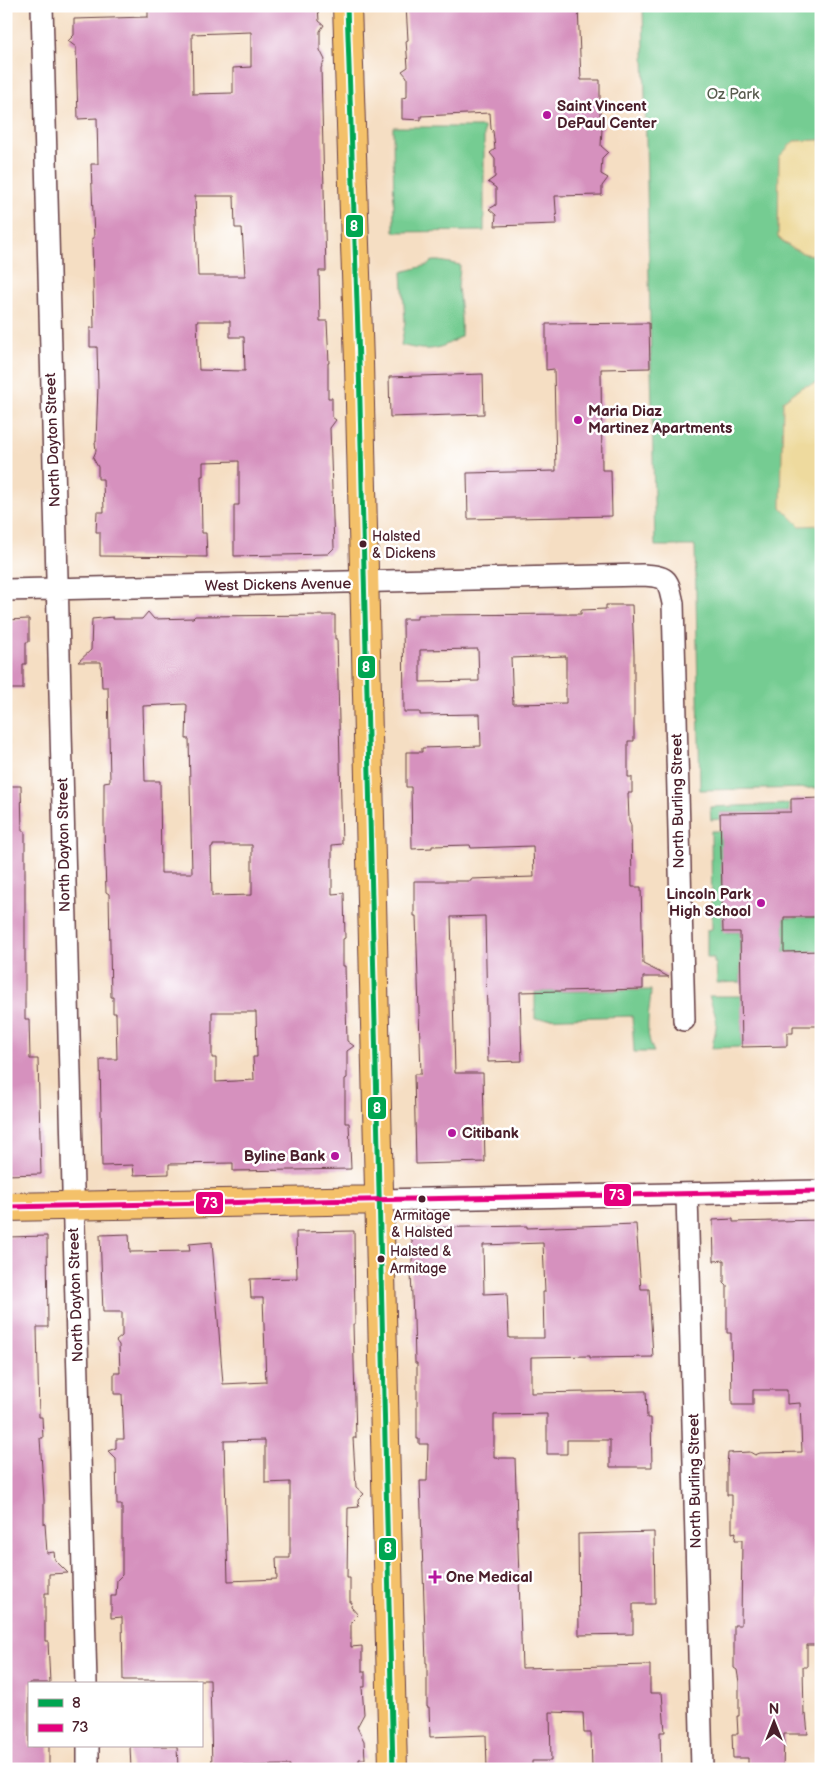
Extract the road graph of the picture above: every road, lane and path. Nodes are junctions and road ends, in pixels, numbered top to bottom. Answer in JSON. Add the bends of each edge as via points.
{"nodes":[{"id":1,"x":42,"y":6,"type":"edge"},
{"id":2,"x":347,"y":6,"type":"edge"},
{"id":3,"x":668,"y":582,"type":"joint"},
{"id":4,"x":363,"y":583,"type":"junction"},
{"id":5,"x":57,"y":589,"type":"junction"},
{"id":6,"x":6,"y":590,"type":"edge"},
{"id":7,"x":684,"y":1020,"type":"dead end"},
{"id":8,"x":821,"y":1191,"type":"edge"},
{"id":9,"x":687,"y":1194,"type":"junction"},
{"id":10,"x":379,"y":1200,"type":"junction"},
{"id":11,"x":73,"y":1206,"type":"junction"},
{"id":12,"x":6,"y":1207,"type":"edge"},
{"id":13,"x":86,"y":1682,"type":"edge"},
{"id":14,"x":88,"y":1748,"type":"edge"},
{"id":15,"x":88,"y":1769,"type":"edge"},
{"id":16,"x":393,"y":1769,"type":"edge"},
{"id":17,"x":702,"y":1769,"type":"edge"}],
"edges":[{"from":1,"to":5,"type":"street","name":"North Dayton Street"},
{"from":2,"to":4,"type":"main road"},
{"from":3,"to":4,"type":"street","name":"West Dickens Avenue","via":[[662,577],[642,575]]},
{"from":3,"to":7,"type":"street","name":"North Burling Street","via":[[673,602]]},
{"from":4,"to":5,"type":"street","name":"West Dickens Avenue"},
{"from":4,"to":10,"type":"main road"},
{"from":5,"to":6,"type":"street","name":"West Dickens Avenue"},
{"from":5,"to":11,"type":"street","name":"North Dayton Street"},
{"from":8,"to":9,"type":"street"},
{"from":9,"to":10,"type":"street"},
{"from":9,"to":17,"type":"street","name":"North Burling Street"},
{"from":10,"to":11,"type":"main road"},
{"from":10,"to":16,"type":"main road"},
{"from":11,"to":12,"type":"main road"},
{"from":11,"to":13,"type":"street","name":"North Dayton Street"},
{"from":14,"to":15,"type":"street"}]}
